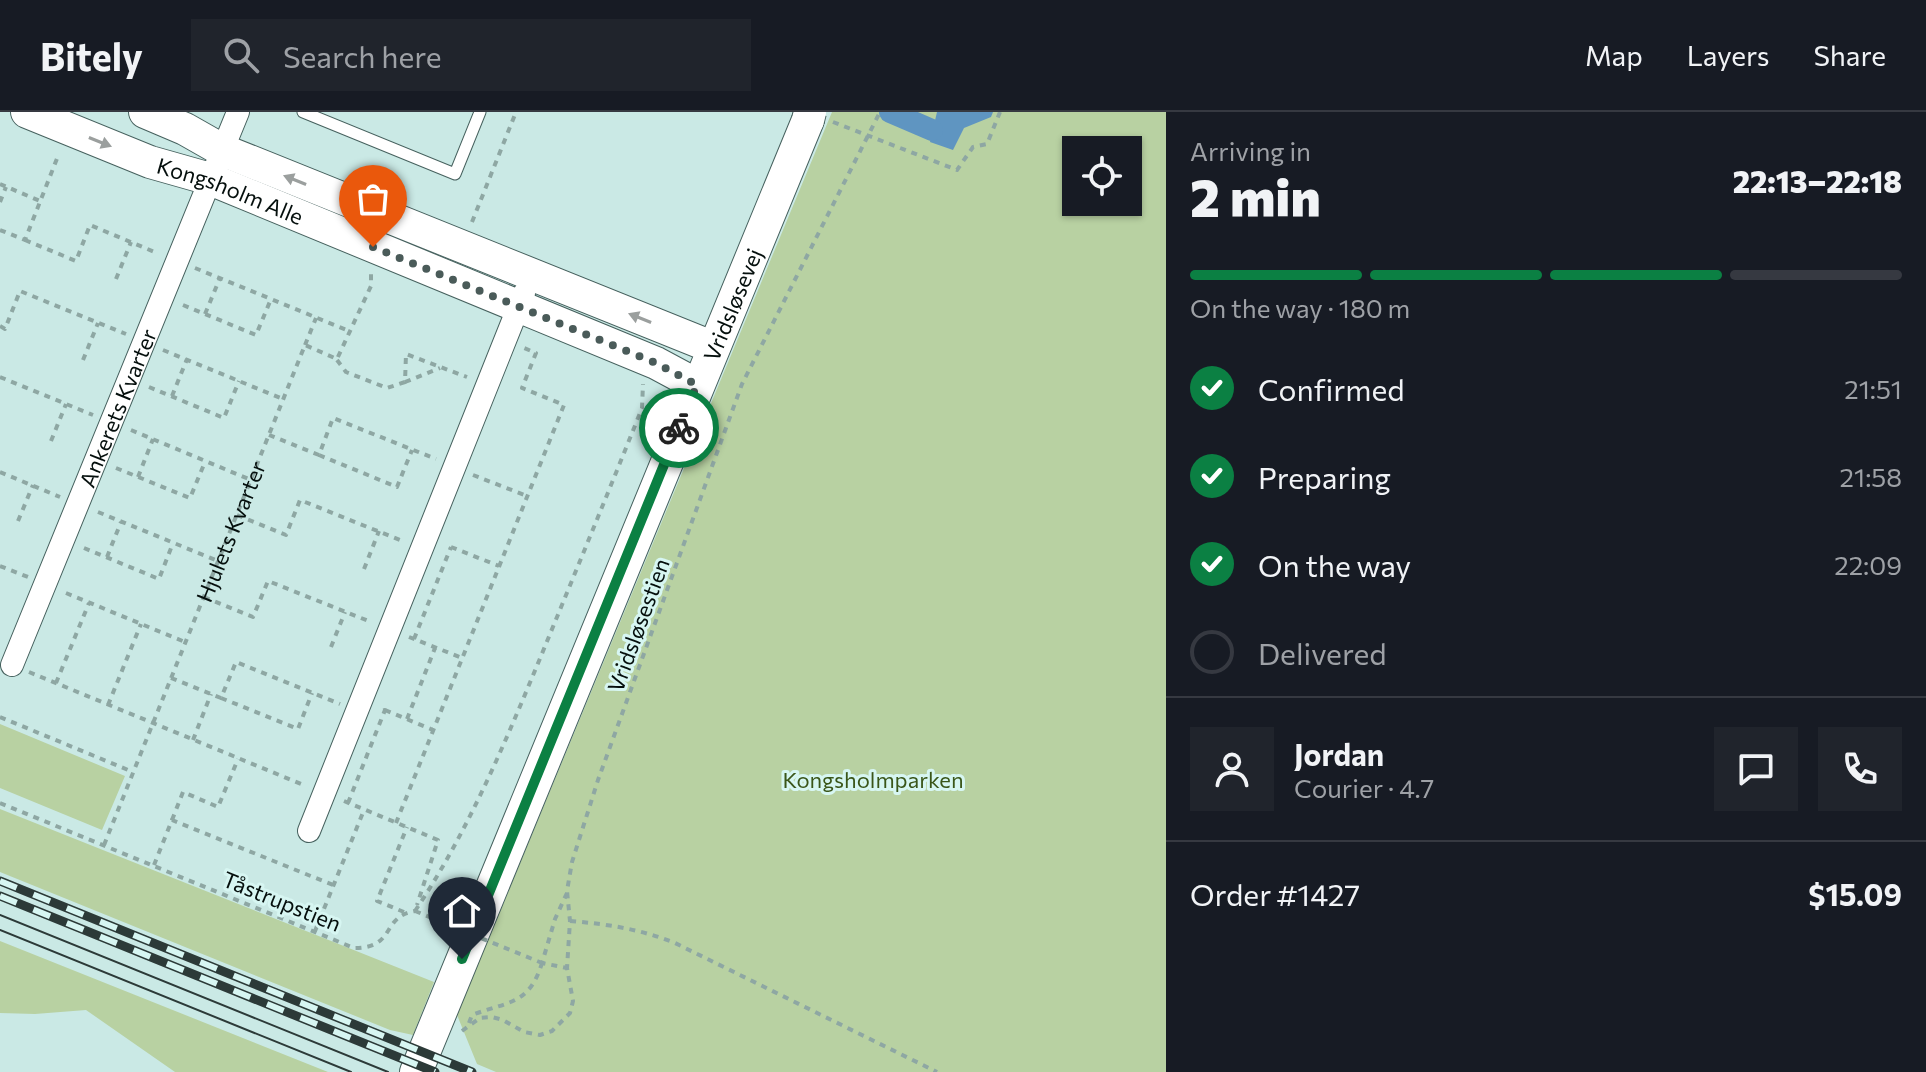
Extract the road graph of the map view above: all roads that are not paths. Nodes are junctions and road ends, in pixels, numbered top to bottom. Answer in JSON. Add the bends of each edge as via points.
{"nodes":[{"id":1,"x":27,"y":112,"type":"edge"},
{"id":2,"x":145,"y":112,"type":"edge"},
{"id":3,"x":238,"y":112,"type":"edge"},
{"id":4,"x":303,"y":112,"type":"edge"},
{"id":5,"x":480,"y":112,"type":"edge"},
{"id":6,"x":814,"y":117,"type":"edge"},
{"id":7,"x":216,"y":165,"type":"junction"},
{"id":8,"x":531,"y":275,"type":"junction"},
{"id":9,"x":519,"y":306,"type":"junction"},
{"id":10,"x":712,"y":347,"type":"junction"},
{"id":11,"x":697,"y":385,"type":"junction"},
{"id":12,"x":12,"y":665,"type":"road end"},
{"id":13,"x":309,"y":831,"type":"dead end"},
{"id":14,"x":416,"y":1072,"type":"edge"}],
"edges":[{"from":1,"to":7,"type":"street","name":"Kongsholm Alle","one_way":true,"via":[[150,162]]},
{"from":2,"to":7,"type":"street","name":"Kongsholm Alle","via":[[185,129]]},
{"from":3,"to":7,"type":"street","name":"Ankerets Kvarter"},
{"from":4,"to":5,"type":"lane","via":[[455,174]]},
{"from":6,"to":10,"type":"street","name":"Vridsløsevej"},
{"from":8,"to":7,"type":"street","name":"Kongsholm Alle","one_way":true},
{"from":7,"to":9,"type":"street","name":"Kongsholm Alle"},
{"from":7,"to":12,"type":"street","name":"Ankerets Kvarter"},
{"from":8,"to":9,"type":"street"},
{"from":10,"to":8,"type":"street","name":"Kongsholm Alle","one_way":true},
{"from":9,"to":11,"type":"street","name":"Kongsholm Alle"},
{"from":9,"to":13,"type":"street"},
{"from":10,"to":11,"type":"street","name":"Vridsløsevej"},
{"from":11,"to":14,"type":"street","name":"Vridsløsevej"}]}
